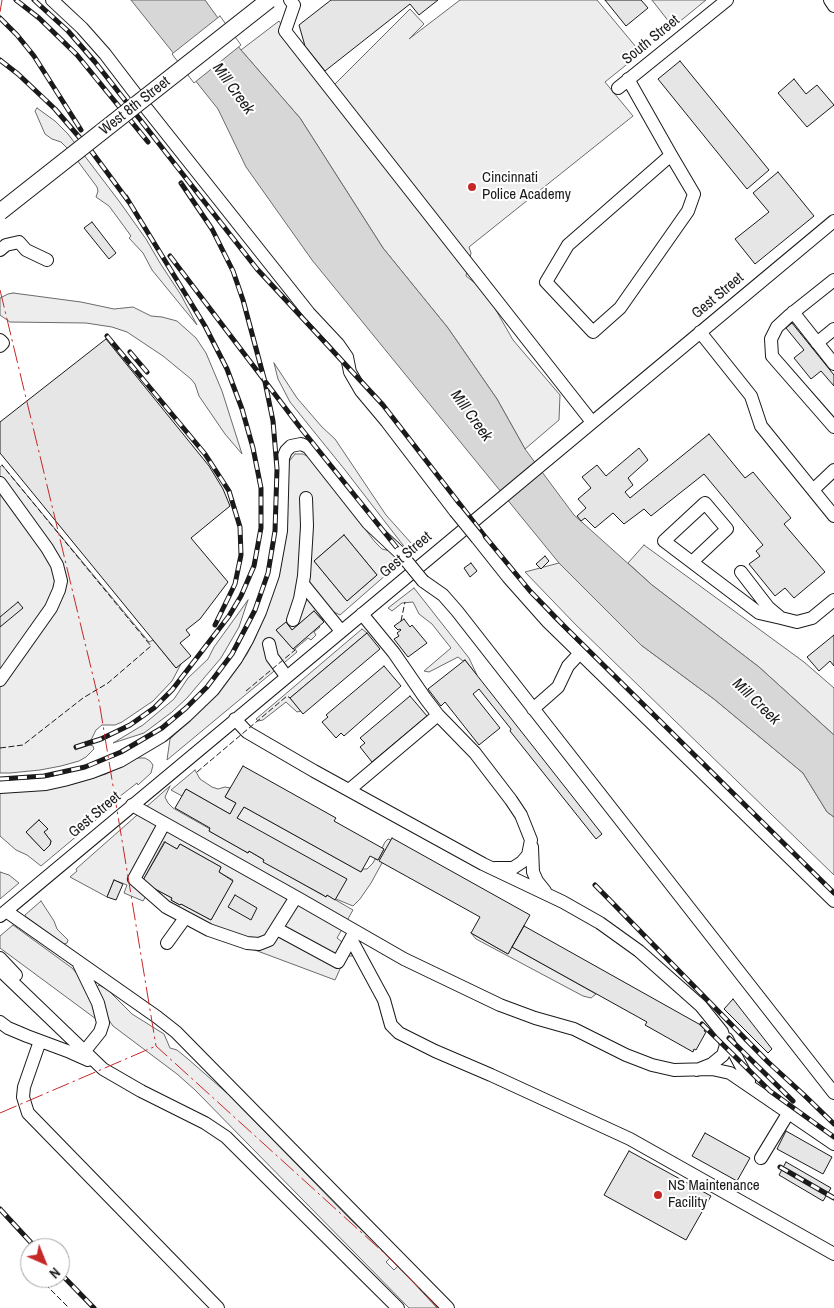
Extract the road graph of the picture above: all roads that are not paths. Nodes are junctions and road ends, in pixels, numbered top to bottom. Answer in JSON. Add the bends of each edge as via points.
{"nodes":[{"id":1,"x":52,"y":0,"type":"edge"},
{"id":2,"x":269,"y":0,"type":"edge"},
{"id":3,"x":290,"y":0,"type":"edge"},
{"id":4,"x":727,"y":0,"type":"edge"},
{"id":5,"x":830,"y":0,"type":"edge"},
{"id":6,"x":834,"y":6,"type":"edge"},
{"id":7,"x":671,"y":155,"type":"junction"},
{"id":8,"x":0,"y":212,"type":"edge"},
{"id":9,"x":834,"y":220,"type":"edge"},
{"id":10,"x":0,"y":250,"type":"edge"},
{"id":11,"x":47,"y":260,"type":"dead end"},
{"id":12,"x":834,"y":280,"type":"edge"},
{"id":13,"x":793,"y":312,"type":"junction"},
{"id":14,"x":834,"y":329,"type":"edge"},
{"id":15,"x":700,"y":332,"type":"junction"},
{"id":16,"x":0,"y":340,"type":"edge"},
{"id":17,"x":818,"y":343,"type":"junction"},
{"id":18,"x":0,"y":346,"type":"edge"},
{"id":19,"x":834,"y":364,"type":"edge"},
{"id":20,"x":592,"y":422,"type":"junction"},
{"id":21,"x":834,"y":427,"type":"edge"},
{"id":22,"x":834,"y":470,"type":"edge"},
{"id":23,"x":0,"y":483,"type":"edge"},
{"id":24,"x":813,"y":490,"type":"junction"},
{"id":25,"x":306,"y":498,"type":"dead end"},
{"id":26,"x":834,"y":516,"type":"edge"},
{"id":27,"x":692,"y":562,"type":"junction"},
{"id":28,"x":741,"y":572,"type":"dead end"},
{"id":29,"x":303,"y":584,"type":"junction"},
{"id":30,"x":834,"y":600,"type":"edge"},
{"id":31,"x":362,"y":614,"type":"junction"},
{"id":32,"x":781,"y":618,"type":"junction"},
{"id":33,"x":293,"y":620,"type":"dead end"},
{"id":34,"x":341,"y":631,"type":"junction"},
{"id":35,"x":268,"y":644,"type":"dead end"},
{"id":36,"x":580,"y":653,"type":"junction"},
{"id":37,"x":286,"y":676,"type":"junction"},
{"id":38,"x":0,"y":680,"type":"edge"},
{"id":39,"x":533,"y":709,"type":"junction"},
{"id":40,"x":438,"y":715,"type":"junction"},
{"id":41,"x":235,"y":719,"type":"junction"},
{"id":42,"x":0,"y":787,"type":"edge"},
{"id":43,"x":349,"y":790,"type":"junction"},
{"id":44,"x":132,"y":805,"type":"junction"},
{"id":45,"x":164,"y":824,"type":"junction"},
{"id":46,"x":531,"y":840,"type":"junction"},
{"id":47,"x":483,"y":864,"type":"junction"},
{"id":48,"x":550,"y":895,"type":"junction"},
{"id":49,"x":296,"y":897,"type":"junction"},
{"id":50,"x":834,"y":901,"type":"edge"},
{"id":51,"x":3,"y":914,"type":"edge"},
{"id":52,"x":185,"y":918,"type":"junction"},
{"id":53,"x":277,"y":929,"type":"junction"},
{"id":54,"x":353,"y":935,"type":"junction"},
{"id":55,"x":168,"y":943,"type":"dead end"},
{"id":56,"x":0,"y":958,"type":"edge"},
{"id":57,"x":78,"y":962,"type":"junction"},
{"id":58,"x":0,"y":970,"type":"edge"},
{"id":59,"x":47,"y":1014,"type":"junction"},
{"id":60,"x":717,"y":1024,"type":"junction"},
{"id":61,"x":4,"y":1025,"type":"edge"},
{"id":62,"x":40,"y":1041,"type":"junction"},
{"id":63,"x":84,"y":1052,"type":"junction"},
{"id":64,"x":103,"y":1069,"type":"junction"},
{"id":65,"x":696,"y":1070,"type":"junction"},
{"id":66,"x":834,"y":1093,"type":"edge"},
{"id":67,"x":764,"y":1095,"type":"junction"},
{"id":68,"x":790,"y":1112,"type":"junction"},
{"id":69,"x":834,"y":1144,"type":"edge"},
{"id":70,"x":762,"y":1158,"type":"dead end"},
{"id":71,"x":834,"y":1254,"type":"edge"},
{"id":72,"x":218,"y":1308,"type":"edge"},
{"id":73,"x":398,"y":1308,"type":"edge"},
{"id":74,"x":448,"y":1308,"type":"edge"}],
"edges":[{"from":1,"to":36,"type":"street","bridge":true,"via":[[105,54],[309,313],[338,344],[361,391],[531,605]]},
{"from":2,"to":8,"type":"main road","name":"West 8th Street","bridge":true},
{"from":3,"to":20,"type":"street","via":[[294,5],[285,30]]},
{"from":4,"to":7,"type":"street","name":"South Street","via":[[623,83]]},
{"from":5,"to":6,"type":"street"},
{"from":7,"to":7,"type":"street","via":[[694,194],[688,210],[620,308],[593,332],[546,282],[568,245]]},
{"from":9,"to":15,"type":"street","name":"Gest Street"},
{"from":10,"to":11,"type":"street","via":[[18,242],[26,250]]},
{"from":12,"to":13,"type":"street"},
{"from":13,"to":17,"type":"street"},
{"from":13,"to":21,"type":"street","via":[[777,327],[771,339],[772,356]]},
{"from":14,"to":17,"type":"street"},
{"from":15,"to":20,"type":"street","name":"Gest Street"},
{"from":15,"to":24,"type":"street","via":[[751,396],[761,426]]},
{"from":16,"to":18,"type":"street","via":[[3,343]]},
{"from":17,"to":19,"type":"street"},
{"from":20,"to":31,"type":"street","name":"Gest Street"},
{"from":22,"to":24,"type":"street"},
{"from":23,"to":38,"type":"street","via":[[48,548],[61,581],[51,608]]},
{"from":24,"to":26,"type":"street"},
{"from":25,"to":29,"type":"street"},
{"from":27,"to":27,"type":"street","via":[[727,529],[705,503],[664,541]]},
{"from":27,"to":32,"type":"street","via":[[759,613]]},
{"from":28,"to":32,"type":"street","via":[[768,607]]},
{"from":29,"to":33,"type":"street"},
{"from":29,"to":34,"type":"street"},
{"from":30,"to":32,"type":"street","via":[[812,618],[797,622]]},
{"from":31,"to":34,"type":"street","name":"Gest Street"},
{"from":31,"to":40,"type":"street"},
{"from":34,"to":37,"type":"street","name":"Gest Street"},
{"from":35,"to":37,"type":"street","via":[[272,658]]},
{"from":36,"to":39,"type":"street","via":[[568,666],[558,686]]},
{"from":36,"to":50,"type":"street"},
{"from":37,"to":41,"type":"street","name":"Gest Street"},
{"from":39,"to":42,"type":"street","bridge":true,"via":[[452,605],[368,523],[308,447],[302,444],[291,446],[283,458],[281,531],[273,575],[247,640],[213,690],[162,736],[120,761],[46,784]]},
{"from":39,"to":66,"type":"street"},
{"from":40,"to":43,"type":"street"},
{"from":40,"to":46,"type":"street","via":[[466,743],[512,800]]},
{"from":41,"to":43,"type":"street","via":[[247,732]]},
{"from":41,"to":44,"type":"street","name":"Gest Street"},
{"from":43,"to":47,"type":"street"},
{"from":44,"to":45,"type":"street"},
{"from":44,"to":51,"type":"street","name":"Gest Street"},
{"from":45,"to":49,"type":"street"},
{"from":45,"to":52,"type":"street","via":[[134,879],[162,905]]},
{"from":46,"to":47,"type":"street","via":[[528,855],[518,866],[500,869]]},
{"from":46,"to":48,"type":"street","via":[[534,874]]},
{"from":47,"to":48,"type":"street"},
{"from":48,"to":60,"type":"street","via":[[596,920],[639,951],[685,990]]},
{"from":49,"to":53,"type":"street"},
{"from":49,"to":54,"type":"street"},
{"from":51,"to":57,"type":"street"},
{"from":52,"to":53,"type":"street","via":[[250,944],[267,942]]},
{"from":52,"to":55,"type":"street"},
{"from":53,"to":54,"type":"street","via":[[338,962]]},
{"from":54,"to":65,"type":"street","via":[[500,1005],[574,1029],[652,1065]]},
{"from":54,"to":71,"type":"street","via":[[381,992],[391,1025],[399,1033],[630,1139]]},
{"from":56,"to":59,"type":"street"},
{"from":57,"to":63,"type":"street","via":[[98,1003],[103,1023]]},
{"from":57,"to":74,"type":"street","via":[[176,1032]]},
{"from":58,"to":59,"type":"street"},
{"from":59,"to":63,"type":"street"},
{"from":60,"to":65,"type":"street","via":[[726,1050],[712,1064]]},
{"from":60,"to":67,"type":"street","via":[[746,1077]]},
{"from":61,"to":62,"type":"street"},
{"from":62,"to":64,"type":"street"},
{"from":62,"to":72,"type":"street","via":[[24,1087],[23,1097],[28,1113]]},
{"from":63,"to":64,"type":"street"},
{"from":64,"to":73,"type":"street","via":[[226,1137]]},
{"from":65,"to":67,"type":"street","via":[[717,1069],[730,1073]]},
{"from":67,"to":68,"type":"street"},
{"from":68,"to":69,"type":"street"},
{"from":68,"to":70,"type":"street"}]}
